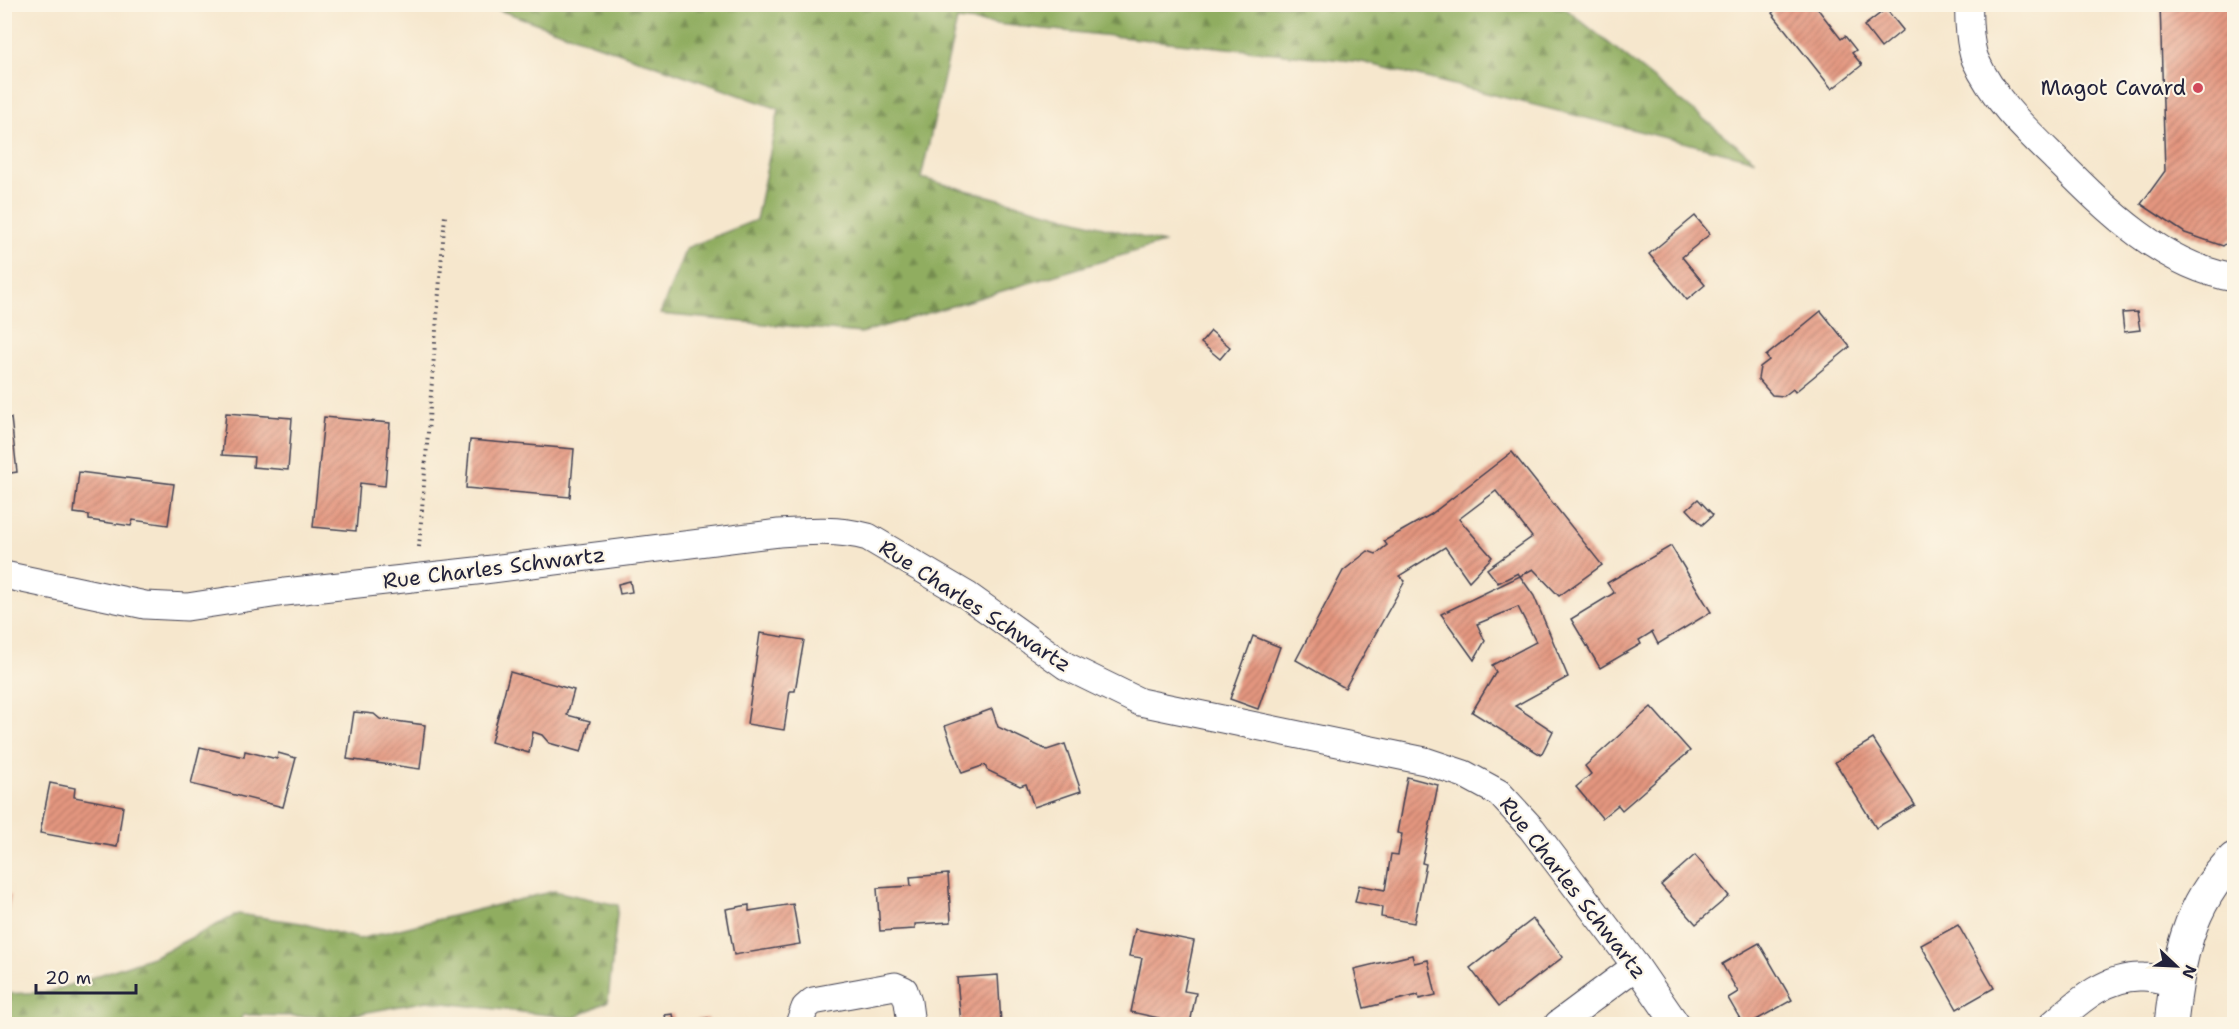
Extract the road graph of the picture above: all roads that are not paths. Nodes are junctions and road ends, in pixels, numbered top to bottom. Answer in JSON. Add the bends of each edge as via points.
{"nodes":[{"id":1,"x":1969,"y":4,"type":"edge"},
{"id":2,"x":2235,"y":278,"type":"edge"},
{"id":3,"x":4,"y":575,"type":"edge"},
{"id":4,"x":2235,"y":859,"type":"edge"},
{"id":5,"x":1636,"y":966,"type":"junction"},
{"id":6,"x":2176,"y":982,"type":"junction"},
{"id":7,"x":799,"y":1024,"type":"edge"},
{"id":8,"x":910,"y":1024,"type":"edge"},
{"id":9,"x":1558,"y":1024,"type":"edge"},
{"id":10,"x":1676,"y":1024,"type":"edge"},
{"id":11,"x":2053,"y":1024,"type":"edge"},
{"id":12,"x":2171,"y":1024,"type":"edge"}],
"edges":[{"from":1,"to":2,"type":"street","via":[[1974,56],[2008,112],[2108,211],[2151,243],[2189,265]]},
{"from":3,"to":5,"type":"street","name":"Rue Charles Schwartz","via":[[145,605],[187,607],[778,533],[838,532],[868,537],[968,596],[1066,666],[1140,702],[1425,761],[1464,774],[1499,793],[1532,829]]},
{"from":4,"to":6,"type":"main road","via":[[2212,884],[2196,913],[2182,947]]},
{"from":5,"to":9,"type":"street"},
{"from":5,"to":10,"type":"street","name":"Rue Charles Schwartz"},
{"from":6,"to":11,"type":"street","via":[[2142,976],[2109,982]]},
{"from":6,"to":12,"type":"main road"},
{"from":7,"to":8,"type":"street","via":[[805,1008],[813,1001],[895,986],[904,990]]}]}
